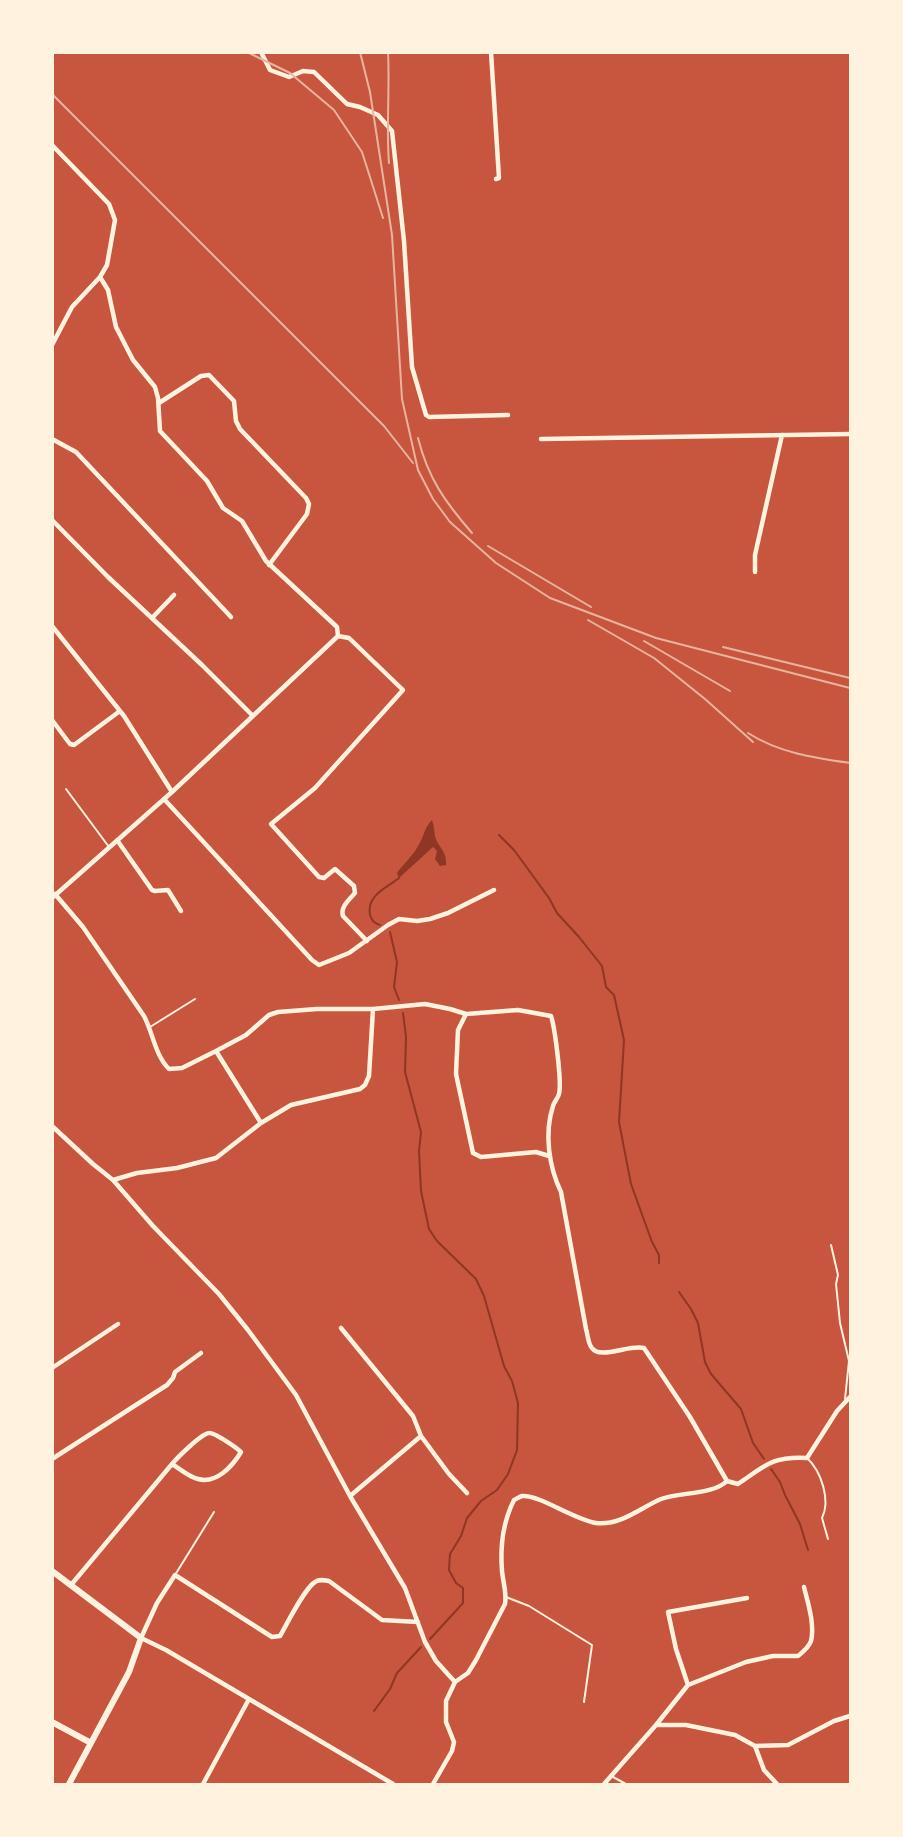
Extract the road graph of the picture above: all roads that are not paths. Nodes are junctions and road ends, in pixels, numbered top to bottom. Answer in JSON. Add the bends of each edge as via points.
{"nodes":[{"id":1,"x":261,"y":52,"type":"edge"},
{"id":2,"x":491,"y":52,"type":"edge"},
{"id":3,"x":52,"y":145,"type":"edge"},
{"id":4,"x":496,"y":179,"type":"dead end"},
{"id":5,"x":100,"y":277,"type":"junction"},
{"id":6,"x":52,"y":345,"type":"edge"},
{"id":7,"x":159,"y":403,"type":"junction"},
{"id":8,"x":508,"y":415,"type":"dead end"},
{"id":9,"x":850,"y":434,"type":"edge"},
{"id":10,"x":782,"y":435,"type":"junction"},
{"id":11,"x":52,"y":439,"type":"edge"},
{"id":12,"x":541,"y":439,"type":"dead end"},
{"id":13,"x":52,"y":520,"type":"edge"},
{"id":14,"x":269,"y":565,"type":"junction"},
{"id":15,"x":755,"y":572,"type":"dead end"},
{"id":16,"x":174,"y":595,"type":"dead end"},
{"id":17,"x":231,"y":617,"type":"dead end"},
{"id":18,"x":152,"y":618,"type":"junction"},
{"id":19,"x":52,"y":626,"type":"edge"},
{"id":20,"x":338,"y":636,"type":"junction"},
{"id":21,"x":120,"y":711,"type":"junction"},
{"id":22,"x":253,"y":716,"type":"junction"},
{"id":23,"x":52,"y":720,"type":"edge"},
{"id":24,"x":66,"y":789,"type":"dead end"},
{"id":25,"x":172,"y":792,"type":"junction"},
{"id":26,"x":164,"y":799,"type":"junction"},
{"id":27,"x":117,"y":840,"type":"junction"},
{"id":28,"x":109,"y":847,"type":"junction"},
{"id":29,"x":494,"y":890,"type":"dead end"},
{"id":30,"x":54,"y":896,"type":"edge"},
{"id":31,"x":181,"y":911,"type":"dead end"},
{"id":32,"x":367,"y":941,"type":"junction"},
{"id":33,"x":195,"y":999,"type":"dead end"},
{"id":34,"x":373,"y":1009,"type":"junction"},
{"id":35,"x":466,"y":1014,"type":"junction"},
{"id":36,"x":150,"y":1027,"type":"junction"},
{"id":37,"x":216,"y":1051,"type":"junction"},
{"id":38,"x":261,"y":1123,"type":"junction"},
{"id":39,"x":52,"y":1126,"type":"edge"},
{"id":40,"x":549,"y":1156,"type":"junction"},
{"id":41,"x":113,"y":1180,"type":"junction"},
{"id":42,"x":831,"y":1245,"type":"dead end"},
{"id":43,"x":118,"y":1324,"type":"dead end"},
{"id":44,"x":341,"y":1328,"type":"dead end"},
{"id":45,"x":201,"y":1353,"type":"dead end"},
{"id":46,"x":52,"y":1368,"type":"edge"},
{"id":47,"x":850,"y":1397,"type":"edge"},
{"id":48,"x":845,"y":1402,"type":"junction"},
{"id":49,"x":421,"y":1436,"type":"junction"},
{"id":50,"x":807,"y":1458,"type":"junction"},
{"id":51,"x":52,"y":1459,"type":"edge"},
{"id":52,"x":172,"y":1464,"type":"junction"},
{"id":53,"x":727,"y":1481,"type":"junction"},
{"id":54,"x":467,"y":1493,"type":"dead end"},
{"id":55,"x":350,"y":1496,"type":"junction"},
{"id":56,"x":214,"y":1512,"type":"dead end"},
{"id":57,"x":828,"y":1539,"type":"dead end"},
{"id":58,"x":52,"y":1571,"type":"edge"},
{"id":59,"x":175,"y":1575,"type":"junction"},
{"id":60,"x":71,"y":1585,"type":"junction"},
{"id":61,"x":804,"y":1587,"type":"dead end"},
{"id":62,"x":506,"y":1597,"type":"junction"},
{"id":63,"x":747,"y":1598,"type":"dead end"},
{"id":64,"x":418,"y":1622,"type":"junction"},
{"id":65,"x":141,"y":1638,"type":"junction"},
{"id":66,"x":455,"y":1682,"type":"junction"},
{"id":67,"x":688,"y":1685,"type":"junction"},
{"id":68,"x":249,"y":1699,"type":"junction"},
{"id":69,"x":584,"y":1702,"type":"dead end"},
{"id":70,"x":850,"y":1716,"type":"edge"},
{"id":71,"x":52,"y":1722,"type":"edge"},
{"id":72,"x":656,"y":1725,"type":"junction"},
{"id":73,"x":91,"y":1743,"type":"junction"},
{"id":74,"x":755,"y":1746,"type":"junction"},
{"id":75,"x":611,"y":1776,"type":"junction"},
{"id":76,"x":69,"y":1785,"type":"edge"},
{"id":77,"x":203,"y":1785,"type":"edge"},
{"id":78,"x":393,"y":1785,"type":"edge"},
{"id":79,"x":433,"y":1785,"type":"edge"},
{"id":80,"x":604,"y":1785,"type":"edge"},
{"id":81,"x":626,"y":1785,"type":"edge"},
{"id":82,"x":777,"y":1785,"type":"edge"}],
"edges":[{"from":1,"to":8,"type":"street","via":[[270,70],[289,77],[303,71],[314,72],[347,104],[378,116],[392,131],[412,367],[426,415]]},
{"from":2,"to":4,"type":"street","via":[[498,140]]},
{"from":3,"to":5,"type":"street","via":[[109,204],[115,220],[107,265]]},
{"from":5,"to":6,"type":"street","via":[[72,307]]},
{"from":5,"to":7,"type":"street","via":[[108,290],[116,327],[133,360],[155,387]]},
{"from":7,"to":14,"type":"street","via":[[160,431],[207,481],[223,508],[242,521]]},
{"from":7,"to":14,"type":"street","via":[[201,376],[209,375],[234,401],[240,429],[306,498],[307,514]]},
{"from":9,"to":10,"type":"street"},
{"from":10,"to":12,"type":"street"},
{"from":10,"to":15,"type":"street","via":[[755,555]]},
{"from":11,"to":17,"type":"street","via":[[76,452]]},
{"from":13,"to":18,"type":"street"},
{"from":14,"to":20,"type":"street","via":[[337,627]]},
{"from":16,"to":18,"type":"street"},
{"from":18,"to":22,"type":"street"},
{"from":19,"to":21,"type":"street"},
{"from":20,"to":22,"type":"street"},
{"from":20,"to":32,"type":"street","via":[[349,638],[403,690],[315,788],[271,824],[319,877],[324,878],[335,869],[354,886],[355,893],[342,912]]},
{"from":21,"to":23,"type":"street","via":[[74,745]]},
{"from":21,"to":25,"type":"street"},
{"from":22,"to":25,"type":"street"},
{"from":24,"to":28,"type":"lane"},
{"from":25,"to":26,"type":"street"},
{"from":26,"to":27,"type":"street"},
{"from":26,"to":32,"type":"street","via":[[312,960],[320,965],[330,962]]},
{"from":27,"to":28,"type":"street"},
{"from":27,"to":31,"type":"street","via":[[152,890],[168,890]]},
{"from":28,"to":30,"type":"street"},
{"from":29,"to":32,"type":"street","via":[[430,919],[399,919]]},
{"from":30,"to":36,"type":"street","via":[[83,927]]},
{"from":33,"to":36,"type":"lane"},
{"from":34,"to":35,"type":"street","via":[[425,1004]]},
{"from":34,"to":37,"type":"street","via":[[278,1012]]},
{"from":34,"to":38,"type":"street","via":[[369,1076],[365,1085],[291,1105]]},
{"from":35,"to":40,"type":"street","via":[[458,1030],[456,1074],[473,1153],[481,1157],[536,1152]]},
{"from":35,"to":40,"type":"street","via":[[518,1010],[551,1016],[559,1094],[549,1130]]},
{"from":36,"to":37,"type":"street","via":[[157,1050],[169,1069],[182,1068]]},
{"from":37,"to":38,"type":"street"},
{"from":38,"to":41,"type":"street","via":[[216,1158]]},
{"from":39,"to":41,"type":"street"},
{"from":40,"to":53,"type":"street","via":[[561,1192],[591,1348],[604,1353],[644,1348]]},
{"from":41,"to":55,"type":"street","via":[[248,1330],[296,1395]]},
{"from":42,"to":48,"type":"lane","via":[[838,1275],[840,1323],[849,1360]]},
{"from":43,"to":46,"type":"street"},
{"from":44,"to":49,"type":"street","via":[[413,1416]]},
{"from":45,"to":51,"type":"street","via":[[175,1372],[167,1385]]},
{"from":47,"to":48,"type":"street"},
{"from":48,"to":50,"type":"street"},
{"from":49,"to":54,"type":"street"},
{"from":49,"to":55,"type":"street"},
{"from":50,"to":53,"type":"street","via":[[773,1461],[738,1484]]},
{"from":50,"to":57,"type":"lane","via":[[821,1478],[826,1511],[822,1518]]},
{"from":52,"to":52,"type":"street","via":[[210,1432],[240,1450],[220,1476],[209,1480],[196,1479]]},
{"from":52,"to":60,"type":"street"},
{"from":53,"to":62,"type":"street","via":[[661,1499],[633,1515],[600,1524],[584,1521],[531,1497],[514,1500],[502,1545]]},
{"from":55,"to":64,"type":"street","via":[[405,1588]]},
{"from":56,"to":59,"type":"lane"},
{"from":58,"to":60,"type":"street"},
{"from":59,"to":64,"type":"street","via":[[273,1636],[280,1636],[308,1590],[321,1580],[329,1581],[382,1620]]},
{"from":59,"to":65,"type":"street"},
{"from":60,"to":65,"type":"street"},
{"from":61,"to":67,"type":"street","via":[[811,1640],[798,1656],[746,1662]]},
{"from":62,"to":66,"type":"street","via":[[468,1673]]},
{"from":62,"to":69,"type":"lane","via":[[529,1606],[592,1645]]},
{"from":63,"to":67,"type":"street","via":[[668,1612]]},
{"from":64,"to":66,"type":"street","via":[[436,1661]]},
{"from":65,"to":68,"type":"street"},
{"from":65,"to":73,"type":"street","via":[[129,1672]]},
{"from":66,"to":79,"type":"street","via":[[445,1710],[454,1742]]},
{"from":67,"to":72,"type":"street"},
{"from":68,"to":77,"type":"street"},
{"from":68,"to":78,"type":"street"},
{"from":70,"to":74,"type":"street","via":[[788,1745]]},
{"from":71,"to":73,"type":"street"},
{"from":72,"to":74,"type":"street","via":[[686,1725],[735,1735]]},
{"from":72,"to":75,"type":"street"},
{"from":73,"to":76,"type":"street"},
{"from":74,"to":82,"type":"street","via":[[764,1770]]},
{"from":75,"to":80,"type":"street"},
{"from":75,"to":81,"type":"lane"}]}
